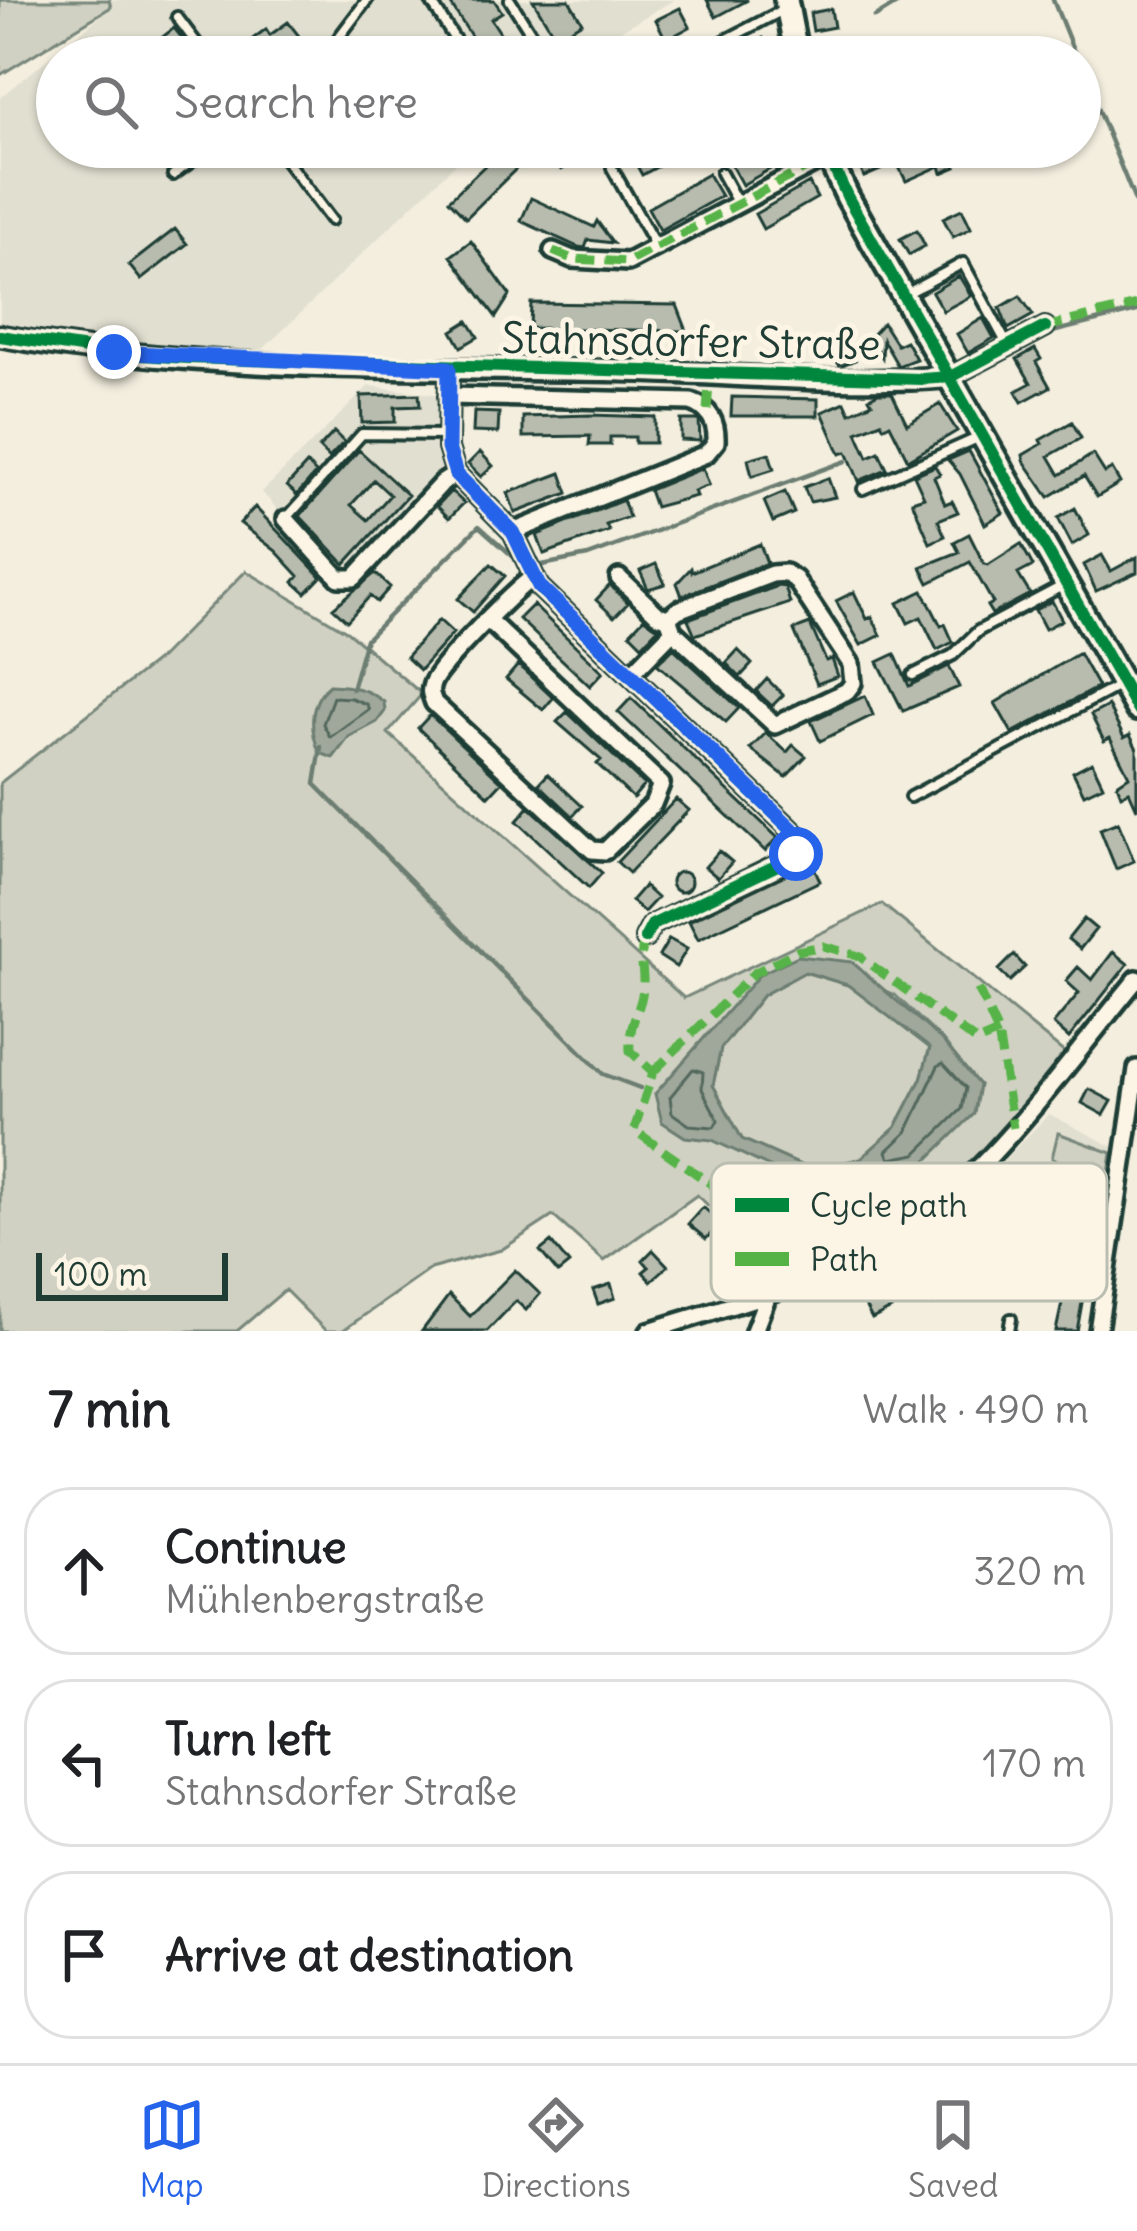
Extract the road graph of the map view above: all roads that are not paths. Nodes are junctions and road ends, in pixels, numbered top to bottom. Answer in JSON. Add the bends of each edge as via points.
{"nodes":[{"id":1,"x":367,"y":0,"type":"edge"},
{"id":2,"x":430,"y":0,"type":"edge"},
{"id":3,"x":510,"y":0,"type":"edge"},
{"id":4,"x":787,"y":4,"type":"edge"},
{"id":5,"x":177,"y":17,"type":"dead end"},
{"id":6,"x":532,"y":35,"type":"dead end"},
{"id":7,"x":191,"y":36,"type":"edge"},
{"id":8,"x":343,"y":36,"type":"edge"},
{"id":9,"x":453,"y":36,"type":"edge"},
{"id":10,"x":730,"y":36,"type":"edge"},
{"id":11,"x":793,"y":36,"type":"edge"},
{"id":12,"x":182,"y":168,"type":"edge"},
{"id":13,"x":292,"y":168,"type":"edge"},
{"id":14,"x":612,"y":168,"type":"dead end"},
{"id":15,"x":799,"y":168,"type":"edge"},
{"id":16,"x":835,"y":168,"type":"edge"},
{"id":17,"x":721,"y":173,"type":"dead end"},
{"id":18,"x":173,"y":175,"type":"dead end"},
{"id":19,"x":738,"y":205,"type":"junction"},
{"id":20,"x":331,"y":220,"type":"dead end"},
{"id":21,"x":657,"y":250,"type":"junction"},
{"id":22,"x":553,"y":251,"type":"dead end"},
{"id":23,"x":903,"y":296,"type":"junction"},
{"id":24,"x":1045,"y":327,"type":"dead end"},
{"id":25,"x":0,"y":336,"type":"edge"},
{"id":26,"x":1008,"y":346,"type":"junction"},
{"id":27,"x":449,"y":368,"type":"junction"},
{"id":28,"x":950,"y":377,"type":"junction"},
{"id":29,"x":448,"y":396,"type":"junction"},
{"id":30,"x":448,"y":434,"type":"junction"},
{"id":31,"x":983,"y":436,"type":"junction"},
{"id":32,"x":456,"y":474,"type":"junction"},
{"id":33,"x":863,"y":489,"type":"dead end"},
{"id":34,"x":286,"y":519,"type":"joint"},
{"id":35,"x":513,"y":532,"type":"junction"},
{"id":36,"x":533,"y":577,"type":"junction"},
{"id":37,"x":619,"y":578,"type":"dead end"},
{"id":38,"x":1067,"y":584,"type":"junction"},
{"id":39,"x":488,"y":620,"type":"junction"},
{"id":40,"x":670,"y":625,"type":"junction"},
{"id":41,"x":631,"y":674,"type":"junction"},
{"id":42,"x":913,"y":675,"type":"dead end"},
{"id":43,"x":1124,"y":684,"type":"junction"},
{"id":44,"x":1137,"y":709,"type":"edge"},
{"id":45,"x":910,"y":797,"type":"dead end"},
{"id":46,"x":645,"y":938,"type":"dead end"},
{"id":47,"x":1137,"y":979,"type":"edge"},
{"id":48,"x":1137,"y":1070,"type":"edge"},
{"id":49,"x":982,"y":1163,"type":"edge"},
{"id":50,"x":1107,"y":1271,"type":"edge"},
{"id":51,"x":741,"y":1301,"type":"edge"},
{"id":52,"x":766,"y":1301,"type":"edge"},
{"id":53,"x":1102,"y":1301,"type":"edge"},
{"id":54,"x":1011,"y":1319,"type":"dead end"},
{"id":55,"x":649,"y":1331,"type":"edge"},
{"id":56,"x":754,"y":1331,"type":"edge"},
{"id":57,"x":1009,"y":1331,"type":"edge"},
{"id":58,"x":1098,"y":1331,"type":"edge"}],
"edges":[{"from":1,"to":8,"type":"lane"},
{"from":2,"to":9,"type":"lane"},
{"from":3,"to":6,"type":"lane"},
{"from":4,"to":10,"type":"lane"},
{"from":4,"to":11,"type":"main road"},
{"from":5,"to":7,"type":"lane"},
{"from":12,"to":18,"type":"lane"},
{"from":13,"to":20,"type":"lane"},
{"from":14,"to":21,"type":"lane"},
{"from":15,"to":19,"type":"street"},
{"from":16,"to":23,"type":"main road"},
{"from":17,"to":19,"type":"lane"},
{"from":19,"to":21,"type":"street"},
{"from":21,"to":22,"type":"street","via":[[628,262]]},
{"from":23,"to":26,"type":"lane","via":[[963,263]]},
{"from":23,"to":28,"type":"main road"},
{"from":24,"to":26,"type":"street"},
{"from":25,"to":27,"type":"street","name":"Stahnsdorfer Straße","via":[[170,357]]},
{"from":26,"to":28,"type":"street"},
{"from":27,"to":28,"type":"street","name":"Stahnsdorfer Straße"},
{"from":27,"to":29,"type":"street"},
{"from":28,"to":31,"type":"main road"},
{"from":29,"to":30,"type":"street"},
{"from":29,"to":35,"type":"street","via":[[692,402],[711,416],[716,442],[706,454]]},
{"from":30,"to":32,"type":"street"},
{"from":30,"to":34,"type":"lane","via":[[362,434]]},
{"from":31,"to":33,"type":"lane"},
{"from":31,"to":38,"type":"main road"},
{"from":32,"to":34,"type":"street","via":[[354,578],[339,578]]},
{"from":32,"to":35,"type":"street"},
{"from":35,"to":36,"type":"street"},
{"from":36,"to":39,"type":"street"},
{"from":36,"to":41,"type":"street"},
{"from":37,"to":40,"type":"street"},
{"from":38,"to":42,"type":"lane"},
{"from":38,"to":43,"type":"main road"},
{"from":39,"to":39,"type":"street","via":[[434,677],[434,703],[592,850],[605,851],[653,804],[661,784]]},
{"from":40,"to":40,"type":"street","via":[[678,610],[785,573],[851,664],[853,683],[775,725]]},
{"from":40,"to":41,"type":"street"},
{"from":41,"to":46,"type":"street","via":[[792,829],[799,845],[788,860],[652,925]]},
{"from":43,"to":44,"type":"main road"},
{"from":43,"to":45,"type":"lane"},
{"from":47,"to":49,"type":"street"},
{"from":48,"to":50,"type":"street"},
{"from":51,"to":55,"type":"street"},
{"from":52,"to":56,"type":"street"},
{"from":53,"to":58,"type":"street"},
{"from":54,"to":57,"type":"lane"}]}
